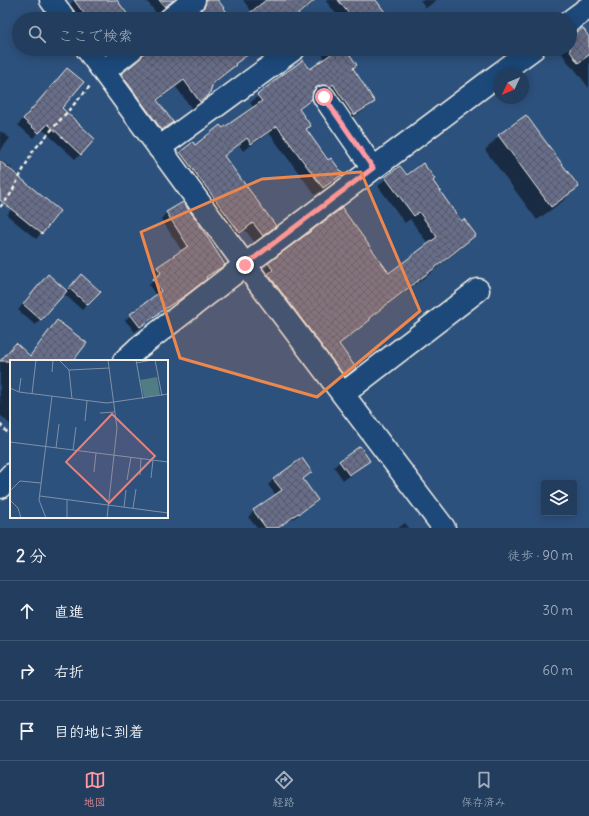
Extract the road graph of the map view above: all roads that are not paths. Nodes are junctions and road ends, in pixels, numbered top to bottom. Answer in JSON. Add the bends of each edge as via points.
{"nodes":[{"id":1,"x":51,"y":0,"type":"edge"},
{"id":2,"x":194,"y":0,"type":"edge"},
{"id":3,"x":589,"y":7,"type":"edge"},
{"id":4,"x":60,"y":12,"type":"edge"},
{"id":5,"x":179,"y":12,"type":"edge"},
{"id":6,"x":577,"y":16,"type":"edge"},
{"id":7,"x":92,"y":56,"type":"edge"},
{"id":8,"x":123,"y":56,"type":"edge"},
{"id":9,"x":285,"y":56,"type":"edge"},
{"id":10,"x":523,"y":56,"type":"edge"},
{"id":11,"x":507,"y":68,"type":"edge"},
{"id":12,"x":104,"y":71,"type":"junction"},
{"id":13,"x":493,"y":78,"type":"edge"},
{"id":14,"x":324,"y":97,"type":"dead end"},
{"id":15,"x":160,"y":148,"type":"junction"},
{"id":16,"x":373,"y":168,"type":"junction"},
{"id":17,"x":245,"y":265,"type":"junction"},
{"id":18,"x":478,"y":290,"type":"dead end"},
{"id":19,"x":125,"y":360,"type":"edge"},
{"id":20,"x":343,"y":394,"type":"junction"},
{"id":21,"x":10,"y":476,"type":"edge"},
{"id":22,"x":0,"y":488,"type":"edge"},
{"id":23,"x":444,"y":528,"type":"edge"}],
"edges":[{"from":1,"to":4,"type":"street"},
{"from":2,"to":5,"type":"street"},
{"from":3,"to":6,"type":"street"},
{"from":7,"to":12,"type":"street"},
{"from":8,"to":12,"type":"street"},
{"from":9,"to":15,"type":"street"},
{"from":10,"to":11,"type":"street"},
{"from":12,"to":15,"type":"street"},
{"from":13,"to":16,"type":"street"},
{"from":14,"to":16,"type":"street"},
{"from":15,"to":17,"type":"street"},
{"from":16,"to":17,"type":"street"},
{"from":17,"to":19,"type":"street"},
{"from":17,"to":20,"type":"street"},
{"from":18,"to":20,"type":"street"},
{"from":20,"to":23,"type":"street"},
{"from":21,"to":22,"type":"street"}]}
